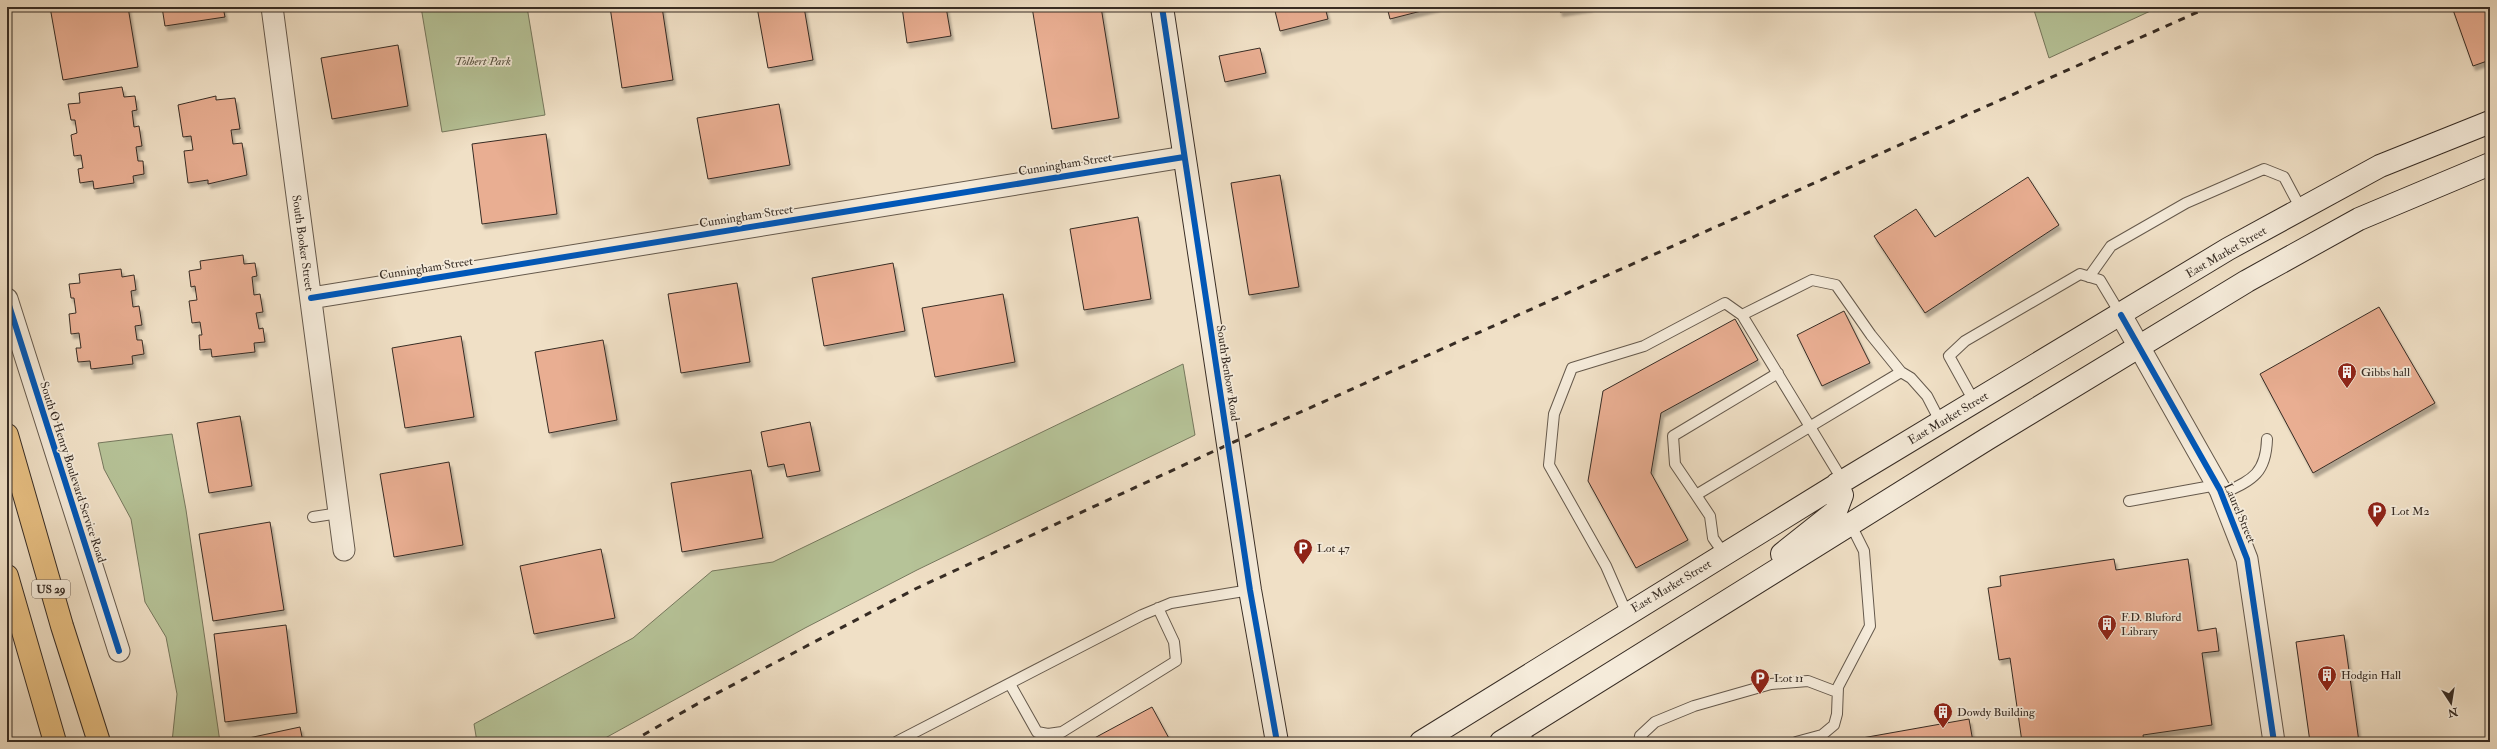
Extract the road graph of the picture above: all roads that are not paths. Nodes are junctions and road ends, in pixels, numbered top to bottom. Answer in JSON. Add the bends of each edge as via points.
{"nodes":[{"id":1,"x":272,"y":7,"type":"edge"},
{"id":2,"x":1162,"y":7,"type":"edge"},
{"id":3,"x":2490,"y":122,"type":"edge"},
{"id":4,"x":1184,"y":157,"type":"junction"},
{"id":5,"x":2490,"y":164,"type":"edge"},
{"id":6,"x":2301,"y":209,"type":"junction"},
{"id":7,"x":2089,"y":277,"type":"junction"},
{"id":8,"x":311,"y":298,"type":"junction"},
{"id":9,"x":7,"y":300,"type":"edge"},
{"id":10,"x":1742,"y":315,"type":"junction"},
{"id":11,"x":2121,"y":315,"type":"junction"},
{"id":12,"x":2138,"y":348,"type":"junction"},
{"id":13,"x":1901,"y":372,"type":"junction"},
{"id":14,"x":1778,"y":373,"type":"junction"},
{"id":15,"x":1975,"y":402,"type":"junction"},
{"id":16,"x":1941,"y":422,"type":"junction"},
{"id":17,"x":1810,"y":427,"type":"junction"},
{"id":18,"x":7,"y":435,"type":"edge"},
{"id":19,"x":2267,"y":439,"type":"dead end"},
{"id":20,"x":1840,"y":483,"type":"junction"},
{"id":21,"x":2219,"y":490,"type":"junction"},
{"id":22,"x":1696,"y":496,"type":"junction"},
{"id":23,"x":2129,"y":501,"type":"dead end"},
{"id":24,"x":339,"y":513,"type":"junction"},
{"id":25,"x":313,"y":517,"type":"dead end"},
{"id":26,"x":1851,"y":525,"type":"junction"},
{"id":27,"x":344,"y":550,"type":"dead end"},
{"id":28,"x":1724,"y":554,"type":"junction"},
{"id":29,"x":7,"y":576,"type":"edge"},
{"id":30,"x":1250,"y":590,"type":"junction"},
{"id":31,"x":1718,"y":607,"type":"junction"},
{"id":32,"x":1158,"y":608,"type":"junction"},
{"id":33,"x":1626,"y":614,"type":"junction"},
{"id":34,"x":118,"y":651,"type":"dead end"},
{"id":35,"x":1010,"y":684,"type":"junction"},
{"id":36,"x":1837,"y":692,"type":"junction"},
{"id":37,"x":1516,"y":739,"type":"edge"},
{"id":38,"x":55,"y":742,"type":"edge"},
{"id":39,"x":99,"y":742,"type":"edge"},
{"id":40,"x":896,"y":742,"type":"edge"},
{"id":41,"x":1277,"y":742,"type":"edge"},
{"id":42,"x":1420,"y":742,"type":"edge"},
{"id":43,"x":1639,"y":742,"type":"edge"},
{"id":44,"x":1796,"y":742,"type":"edge"},
{"id":45,"x":2274,"y":742,"type":"edge"}],
"edges":[{"from":1,"to":8,"type":"street","name":"South Booker Street"},
{"from":2,"to":4,"type":"main road","name":"South Benbow Road"},
{"from":3,"to":6,"type":"main road","name":"East Market Street","via":[[2380,166]]},
{"from":4,"to":8,"type":"street","name":"Cunningham Street"},
{"from":4,"to":30,"type":"main road","name":"South Benbow Road"},
{"from":5,"to":12,"type":"main road","via":[[2359,219],[2247,281]]},
{"from":6,"to":7,"type":"lane","via":[[2284,177],[2264,169],[2186,203],[2111,246]]},
{"from":6,"to":11,"type":"main road","name":"East Market Street","via":[[2228,249]]},
{"from":7,"to":11,"type":"lane","via":[[2100,280]]},
{"from":7,"to":15,"type":"lane","via":[[2080,274],[1965,341],[1949,356]]},
{"from":8,"to":24,"type":"street","name":"South Booker Street"},
{"from":9,"to":34,"type":"street","name":"South O Henry Boulevard Service Road"},
{"from":10,"to":13,"type":"lane","via":[[1812,280],[1836,285]]},
{"from":10,"to":14,"type":"lane"},
{"from":10,"to":33,"type":"lane","via":[[1726,303],[1644,346],[1572,368],[1557,408],[1549,465],[1606,566]]},
{"from":11,"to":12,"type":"street","name":"Laurel Street"},
{"from":11,"to":15,"type":"main road","name":"East Market Street"},
{"from":12,"to":21,"type":"street","name":"Laurel Street"},
{"from":12,"to":26,"type":"main road"},
{"from":13,"to":16,"type":"lane","via":[[1911,378],[1927,396]]},
{"from":13,"to":17,"type":"lane"},
{"from":14,"to":17,"type":"lane"},
{"from":14,"to":22,"type":"lane","via":[[1673,436],[1675,464]]},
{"from":15,"to":16,"type":"main road","name":"East Market Street"},
{"from":16,"to":20,"type":"main road","name":"East Market Street"},
{"from":17,"to":20,"type":"lane"},
{"from":17,"to":22,"type":"lane"},
{"from":18,"to":39,"type":"highway","number":"US 29","via":[[62,626]]},
{"from":19,"to":21,"type":"lane","via":[[2264,466],[2250,481]]},
{"from":20,"to":28,"type":"main road","name":"East Market Street"},
{"from":20,"to":31,"type":"main road","via":[[1842,496],[1836,511]]},
{"from":21,"to":23,"type":"lane"},
{"from":21,"to":45,"type":"street","name":"Laurel Street","via":[[2247,558]]},
{"from":22,"to":28,"type":"lane","via":[[1710,516],[1713,538]]},
{"from":24,"to":25,"type":"lane"},
{"from":24,"to":27,"type":"street","name":"South Booker Street"},
{"from":26,"to":31,"type":"main road"},
{"from":26,"to":36,"type":"lane","via":[[1864,551],[1870,626]]},
{"from":28,"to":33,"type":"main road","name":"East Market Street"},
{"from":29,"to":38,"type":"highway"},
{"from":30,"to":32,"type":"lane","via":[[1171,603]]},
{"from":30,"to":41,"type":"main road","name":"South Benbow Road"},
{"from":31,"to":37,"type":"main road"},
{"from":32,"to":35,"type":"lane"},
{"from":32,"to":35,"type":"lane","via":[[1174,642],[1176,661],[1062,732],[1037,732]]},
{"from":33,"to":42,"type":"main road","name":"East Market Street"},
{"from":35,"to":40,"type":"lane"},
{"from":36,"to":43,"type":"lane","via":[[1808,681],[1771,684],[1694,706],[1656,722],[1640,736]]},
{"from":36,"to":44,"type":"lane","via":[[1834,725],[1822,736]]}]}
